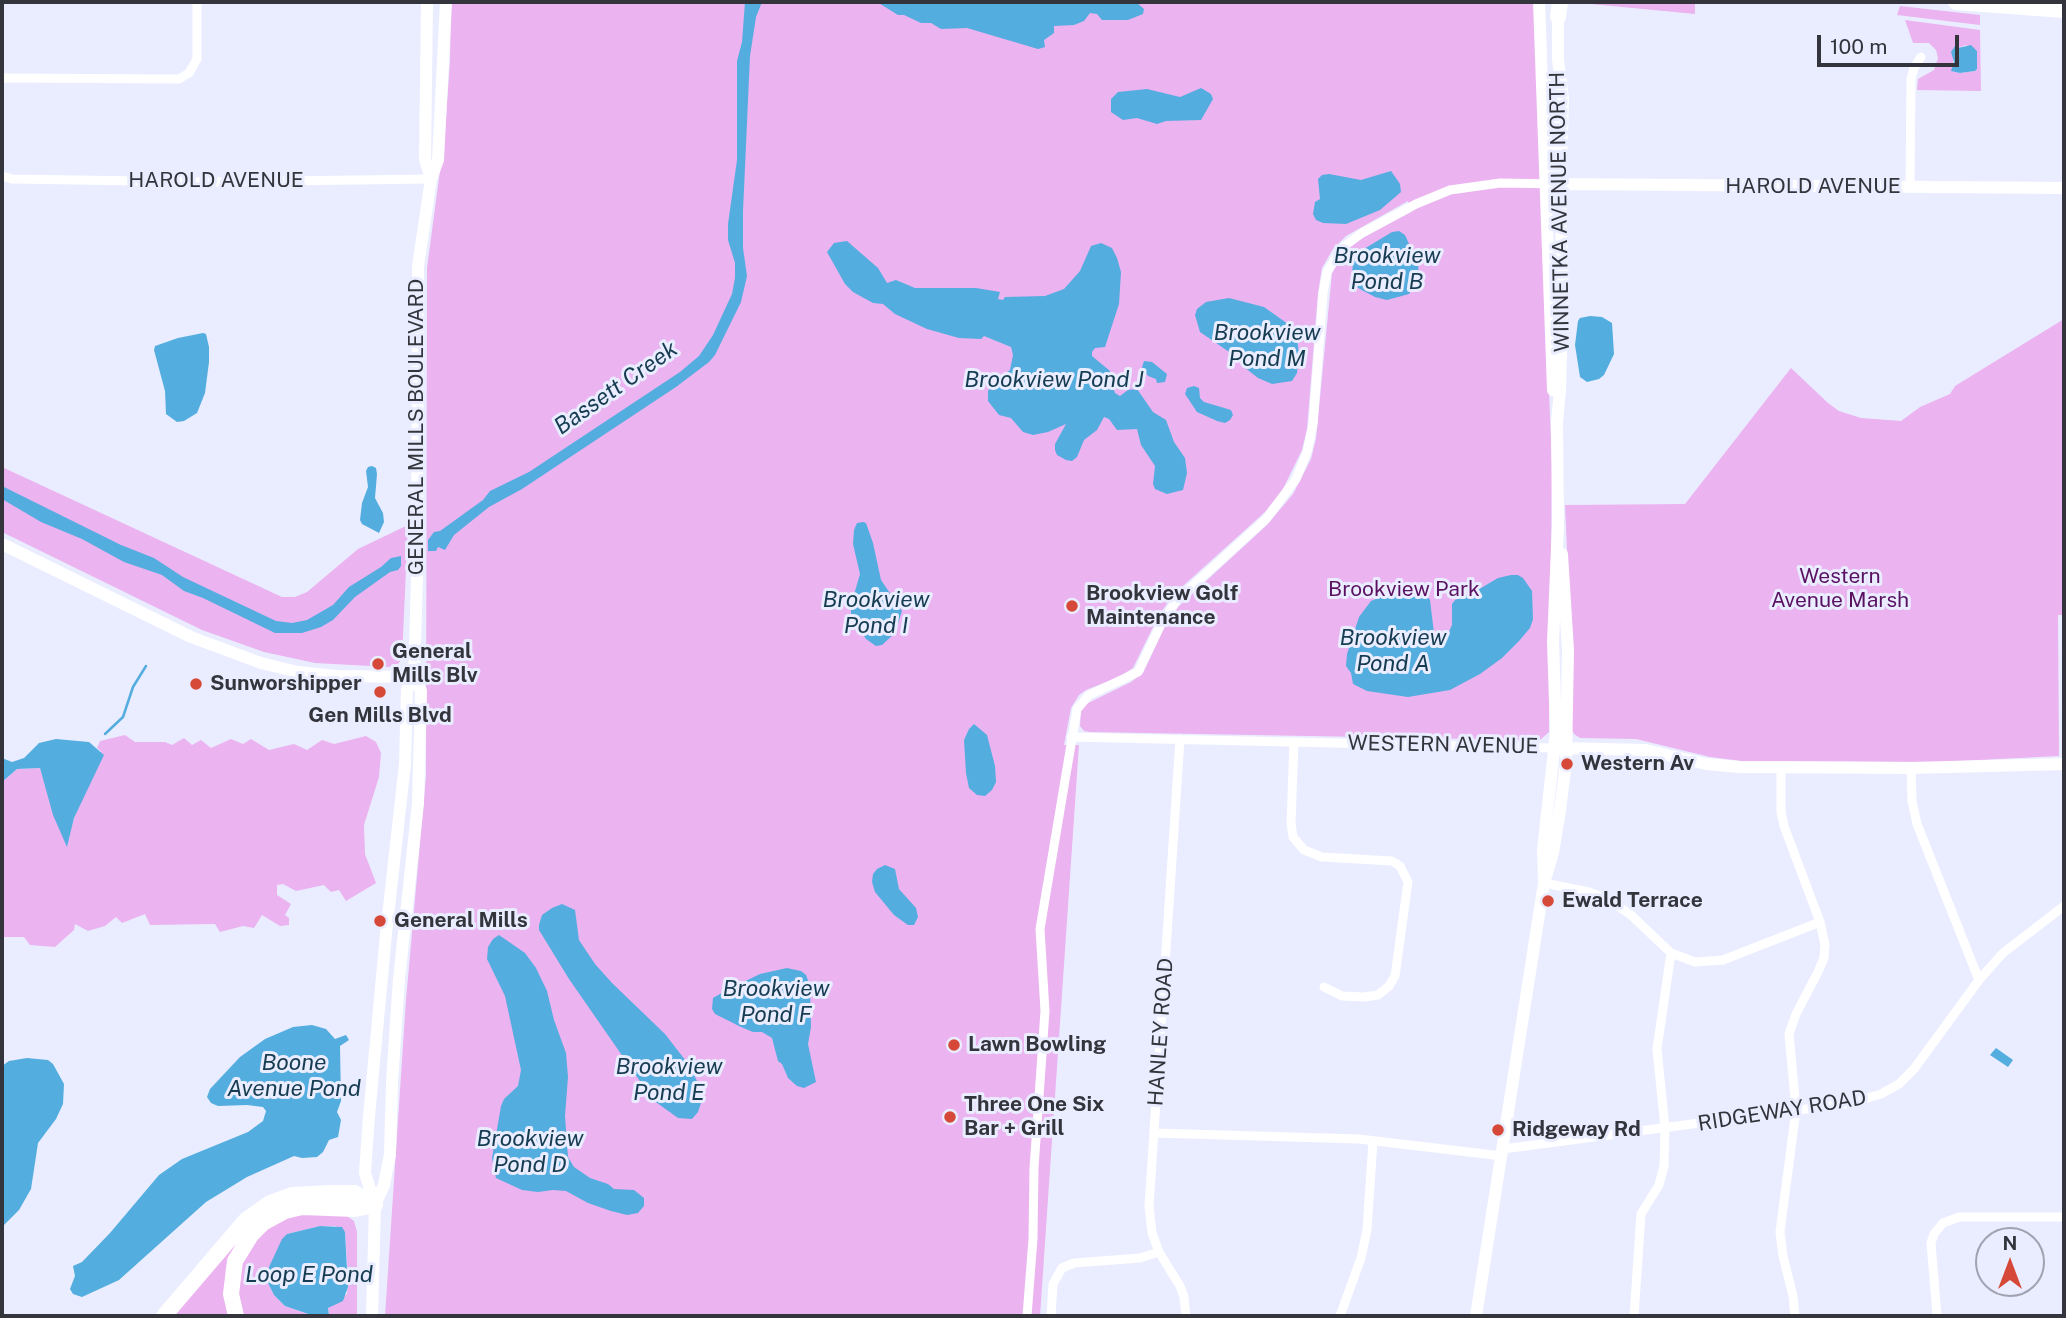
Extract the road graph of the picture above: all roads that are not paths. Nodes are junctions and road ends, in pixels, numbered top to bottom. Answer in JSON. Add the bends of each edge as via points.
{"nodes":[{"id":1,"x":197,"y":2,"type":"edge"},
{"id":2,"x":427,"y":2,"type":"edge"},
{"id":3,"x":446,"y":2,"type":"edge"},
{"id":4,"x":1539,"y":2,"type":"edge"},
{"id":5,"x":1956,"y":2,"type":"edge"},
{"id":6,"x":1559,"y":7,"type":"edge"},
{"id":7,"x":2064,"y":10,"type":"edge"},
{"id":8,"x":1921,"y":57,"type":"dead end"},
{"id":9,"x":1541,"y":62,"type":"junction"},
{"id":10,"x":2,"y":78,"type":"edge"},
{"id":11,"x":2,"y":176,"type":"edge"},
{"id":12,"x":431,"y":178,"type":"junction"},
{"id":13,"x":1546,"y":184,"type":"junction"},
{"id":14,"x":1561,"y":184,"type":"junction"},
{"id":15,"x":1910,"y":187,"type":"junction"},
{"id":16,"x":2064,"y":188,"type":"edge"},
{"id":17,"x":1557,"y":422,"type":"junction"},
{"id":18,"x":2,"y":544,"type":"edge"},
{"id":19,"x":414,"y":677,"type":"junction"},
{"id":20,"x":1071,"y":737,"type":"junction"},
{"id":21,"x":1180,"y":740,"type":"junction"},
{"id":22,"x":1294,"y":742,"type":"junction"},
{"id":23,"x":1561,"y":748,"type":"junction"},
{"id":24,"x":2064,"y":764,"type":"edge"},
{"id":25,"x":1781,"y":768,"type":"junction"},
{"id":26,"x":1911,"y":768,"type":"junction"},
{"id":27,"x":1545,"y":883,"type":"junction"},
{"id":28,"x":2064,"y":906,"type":"edge"},
{"id":29,"x":1820,"y":922,"type":"junction"},
{"id":30,"x":1671,"y":953,"type":"junction"},
{"id":31,"x":1979,"y":980,"type":"junction"},
{"id":32,"x":1324,"y":987,"type":"dead end"},
{"id":33,"x":1796,"y":1110,"type":"junction"},
{"id":34,"x":1665,"y":1128,"type":"junction"},
{"id":35,"x":1154,"y":1133,"type":"junction"},
{"id":36,"x":1373,"y":1140,"type":"junction"},
{"id":37,"x":1502,"y":1152,"type":"junction"},
{"id":38,"x":375,"y":1205,"type":"junction"},
{"id":39,"x":2064,"y":1217,"type":"edge"},
{"id":40,"x":1159,"y":1252,"type":"junction"},
{"id":41,"x":164,"y":1316,"type":"edge"},
{"id":42,"x":236,"y":1316,"type":"edge"},
{"id":43,"x":372,"y":1316,"type":"edge"},
{"id":44,"x":1027,"y":1316,"type":"edge"},
{"id":45,"x":1051,"y":1316,"type":"edge"},
{"id":46,"x":1186,"y":1316,"type":"edge"},
{"id":47,"x":1340,"y":1316,"type":"edge"},
{"id":48,"x":1476,"y":1316,"type":"edge"},
{"id":49,"x":1634,"y":1316,"type":"edge"},
{"id":50,"x":1795,"y":1316,"type":"edge"},
{"id":51,"x":1937,"y":1316,"type":"edge"}],
"edges":[{"from":1,"to":10,"type":"street","via":[[197,59],[185,76],[173,81]]},
{"from":2,"to":12,"type":"street","name":"GENERAL MILLS BOULEVARD","via":[[425,159]]},
{"from":3,"to":12,"type":"street","name":"GENERAL MILLS BOULEVARD","via":[[438,160]]},
{"from":4,"to":9,"type":"street","name":"WINNETKA AVENUE NORTH"},
{"from":5,"to":7,"type":"highway"},
{"from":6,"to":14,"type":"street","name":"WINNETKA AVENUE NORTH"},
{"from":8,"to":15,"type":"street","via":[[1911,79]]},
{"from":9,"to":13,"type":"street","name":"WINNETKA AVENUE NORTH"},
{"from":9,"to":14,"type":"street","via":[[1550,97],[1555,176]]},
{"from":11,"to":12,"type":"street","name":"HAROLD AVENUE","via":[[205,182]]},
{"from":12,"to":19,"type":"street","name":"GENERAL MILLS BOULEVARD","via":[[418,266]]},
{"from":13,"to":14,"type":"street"},
{"from":13,"to":17,"type":"street","name":"WINNETKA AVENUE NORTH"},
{"from":13,"to":20,"type":"street","via":[[1478,185],[1436,195],[1350,240],[1335,257],[1323,293],[1311,440],[1296,479],[1266,519],[1177,600],[1138,672],[1089,695],[1080,704]]},
{"from":14,"to":15,"type":"street","name":"HAROLD AVENUE"},
{"from":14,"to":17,"type":"street","name":"WINNETKA AVENUE NORTH","via":[[1563,285]]},
{"from":15,"to":16,"type":"street","name":"HAROLD AVENUE"},
{"from":17,"to":23,"type":"street","name":"WINNETKA AVENUE NORTH","via":[[1558,525],[1568,650]]},
{"from":18,"to":19,"type":"street","via":[[191,637],[261,663],[336,677]]},
{"from":19,"to":38,"type":"street","name":"GENERAL MILLS BOULEVARD","via":[[407,690],[403,788],[369,1116],[365,1173]]},
{"from":19,"to":38,"type":"street","name":"GENERAL MILLS BOULEVARD","via":[[421,691],[418,803],[399,979],[390,1154]]},
{"from":20,"to":21,"type":"street","name":"WESTERN AVENUE"},
{"from":20,"to":44,"type":"street","via":[[1040,929],[1045,1011]]},
{"from":21,"to":22,"type":"street","name":"WESTERN AVENUE"},
{"from":21,"to":35,"type":"street","name":"HANLEY ROAD"},
{"from":22,"to":23,"type":"street","name":"WESTERN AVENUE"},
{"from":22,"to":32,"type":"street","via":[[1290,823],[1297,843],[1322,857],[1392,861],[1400,866],[1408,883],[1395,976],[1388,986],[1378,995],[1364,997],[1342,996]]},
{"from":23,"to":25,"type":"street","name":"WESTERN AVENUE","via":[[1633,748],[1706,764]]},
{"from":23,"to":27,"type":"street","name":"WINNETKA AVENUE NORTH","via":[[1553,853]]},
{"from":24,"to":26,"type":"street","name":"WESTERN AVENUE"},
{"from":25,"to":26,"type":"street","name":"WESTERN AVENUE"},
{"from":25,"to":29,"type":"street","via":[[1784,826]]},
{"from":26,"to":31,"type":"street","via":[[1917,824]]},
{"from":27,"to":30,"type":"street","via":[[1608,899]]},
{"from":27,"to":37,"type":"street","name":"WINNETKA AVENUE NORTH"},
{"from":28,"to":31,"type":"street","name":"RIDGEWAY ROAD","via":[[2009,947]]},
{"from":29,"to":30,"type":"street","via":[[1716,961],[1695,962]]},
{"from":29,"to":33,"type":"street","via":[[1824,958],[1789,1034]]},
{"from":30,"to":34,"type":"street","via":[[1657,1049]]},
{"from":31,"to":33,"type":"street","name":"RIDGEWAY ROAD","via":[[1914,1069],[1890,1090],[1851,1103]]},
{"from":33,"to":34,"type":"street","name":"RIDGEWAY ROAD"},
{"from":33,"to":50,"type":"street","via":[[1780,1231]]},
{"from":34,"to":37,"type":"street","name":"RIDGEWAY ROAD"},
{"from":34,"to":49,"type":"street","via":[[1662,1180],[1641,1214]]},
{"from":35,"to":36,"type":"street","name":"RIDGEWAY ROAD"},
{"from":35,"to":40,"type":"street","name":"HANLEY ROAD","via":[[1149,1206]]},
{"from":36,"to":37,"type":"street","name":"RIDGEWAY ROAD"},
{"from":36,"to":47,"type":"street","via":[[1367,1230]]},
{"from":37,"to":48,"type":"street","name":"WINNETKA AVENUE NORTH"},
{"from":38,"to":41,"type":"highway","via":[[355,1193],[302,1194],[270,1203],[246,1220]]},
{"from":38,"to":42,"type":"highway","via":[[302,1207],[263,1223],[241,1248],[233,1266],[231,1294]]},
{"from":38,"to":43,"type":"street","name":"GENERAL MILLS BOULEVARD"},
{"from":39,"to":51,"type":"street","via":[[1959,1217],[1943,1223],[1931,1243]]},
{"from":40,"to":45,"type":"street","via":[[1062,1268],[1053,1284]]},
{"from":40,"to":46,"type":"street","name":"HANLEY ROAD","via":[[1184,1297]]}]}
